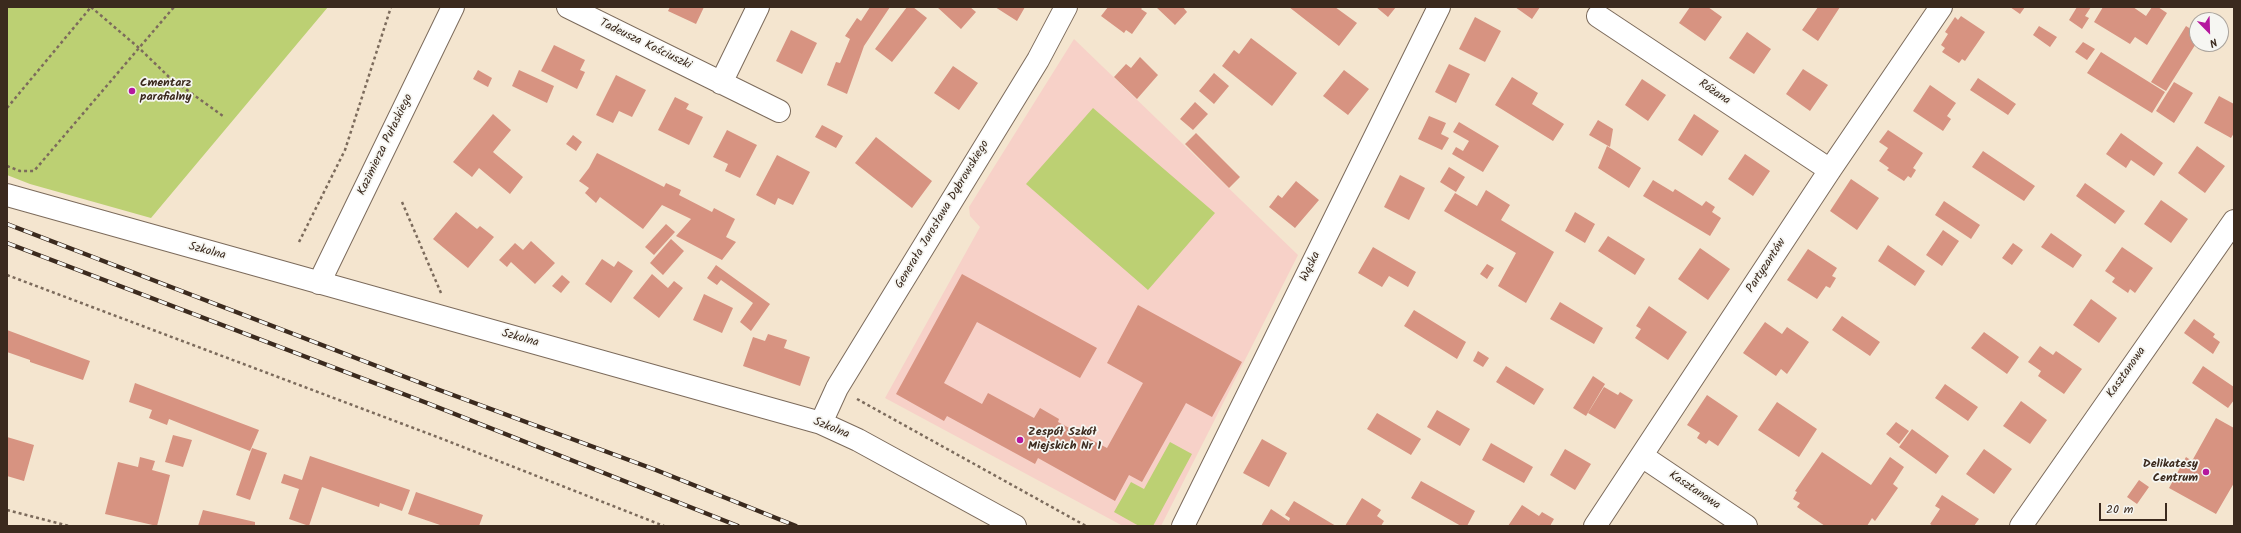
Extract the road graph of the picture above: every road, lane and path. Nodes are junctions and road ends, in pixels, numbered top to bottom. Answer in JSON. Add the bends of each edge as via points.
{"nodes":[{"id":1,"x":91,"y":7,"type":"edge"},
{"id":2,"x":174,"y":7,"type":"edge"},
{"id":3,"x":391,"y":7,"type":"edge"},
{"id":4,"x":453,"y":7,"type":"edge"},
{"id":5,"x":568,"y":7,"type":"edge"},
{"id":6,"x":758,"y":7,"type":"edge"},
{"id":7,"x":1066,"y":7,"type":"edge"},
{"id":8,"x":1439,"y":7,"type":"edge"},
{"id":9,"x":1941,"y":7,"type":"edge"},
{"id":10,"x":1598,"y":16,"type":"dead end"},
{"id":11,"x":139,"y":48,"type":"junction"},
{"id":12,"x":721,"y":83,"type":"junction"},
{"id":13,"x":7,"y":108,"type":"edge"},
{"id":14,"x":778,"y":111,"type":"dead end"},
{"id":15,"x":223,"y":116,"type":"dead end"},
{"id":16,"x":7,"y":166,"type":"edge"},
{"id":17,"x":1830,"y":170,"type":"junction"},
{"id":18,"x":7,"y":195,"type":"edge"},
{"id":19,"x":402,"y":202,"type":"dead end"},
{"id":20,"x":2234,"y":221,"type":"edge"},
{"id":21,"x":299,"y":242,"type":"dead end"},
{"id":22,"x":7,"y":276,"type":"edge"},
{"id":23,"x":319,"y":282,"type":"junction"},
{"id":24,"x":441,"y":294,"type":"dead end"},
{"id":25,"x":851,"y":396,"type":"dead end"},
{"id":26,"x":821,"y":423,"type":"junction"},
{"id":27,"x":1642,"y":456,"type":"junction"},
{"id":28,"x":7,"y":510,"type":"edge"},
{"id":29,"x":69,"y":526,"type":"edge"},
{"id":30,"x":664,"y":526,"type":"edge"},
{"id":31,"x":1015,"y":526,"type":"edge"},
{"id":32,"x":1086,"y":526,"type":"edge"},
{"id":33,"x":1183,"y":526,"type":"edge"},
{"id":34,"x":1595,"y":526,"type":"edge"},
{"id":35,"x":1746,"y":526,"type":"edge"},
{"id":36,"x":2021,"y":526,"type":"edge"}],
"edges":[{"from":1,"to":11,"type":"path"},
{"from":1,"to":13,"type":"path"},
{"from":2,"to":11,"type":"path"},
{"from":3,"to":21,"type":"path","via":[[345,150]]},
{"from":4,"to":23,"type":"street","name":"Kazimierza Pułaskiego"},
{"from":5,"to":12,"type":"street","name":"Tadeusza Kościuszki"},
{"from":6,"to":12,"type":"street"},
{"from":7,"to":26,"type":"street","name":"Generała Jarosława Dąbrowskiego","via":[[1038,60],[837,388]]},
{"from":8,"to":33,"type":"street","name":"Wąska"},
{"from":9,"to":17,"type":"street","name":"Partyzantów"},
{"from":10,"to":17,"type":"street","name":"Różana"},
{"from":11,"to":15,"type":"path","via":[[169,77]]},
{"from":11,"to":16,"type":"path","via":[[34,171],[20,171]]},
{"from":12,"to":14,"type":"street","name":"Tadeusza Kościuszki"},
{"from":17,"to":27,"type":"street","name":"Partyzantów"},
{"from":18,"to":23,"type":"street","name":"Szkolna"},
{"from":19,"to":24,"type":"path"},
{"from":20,"to":36,"type":"street","name":"Kasztanowa"},
{"from":22,"to":30,"type":"path","via":[[433,435]]},
{"from":23,"to":26,"type":"street","name":"Szkolna"},
{"from":25,"to":32,"type":"path"},
{"from":26,"to":31,"type":"street","name":"Szkolna","via":[[858,440]]},
{"from":27,"to":34,"type":"street","name":"Partyzantów"},
{"from":27,"to":35,"type":"street","name":"Kasztanowa"},
{"from":28,"to":29,"type":"path"}]}
